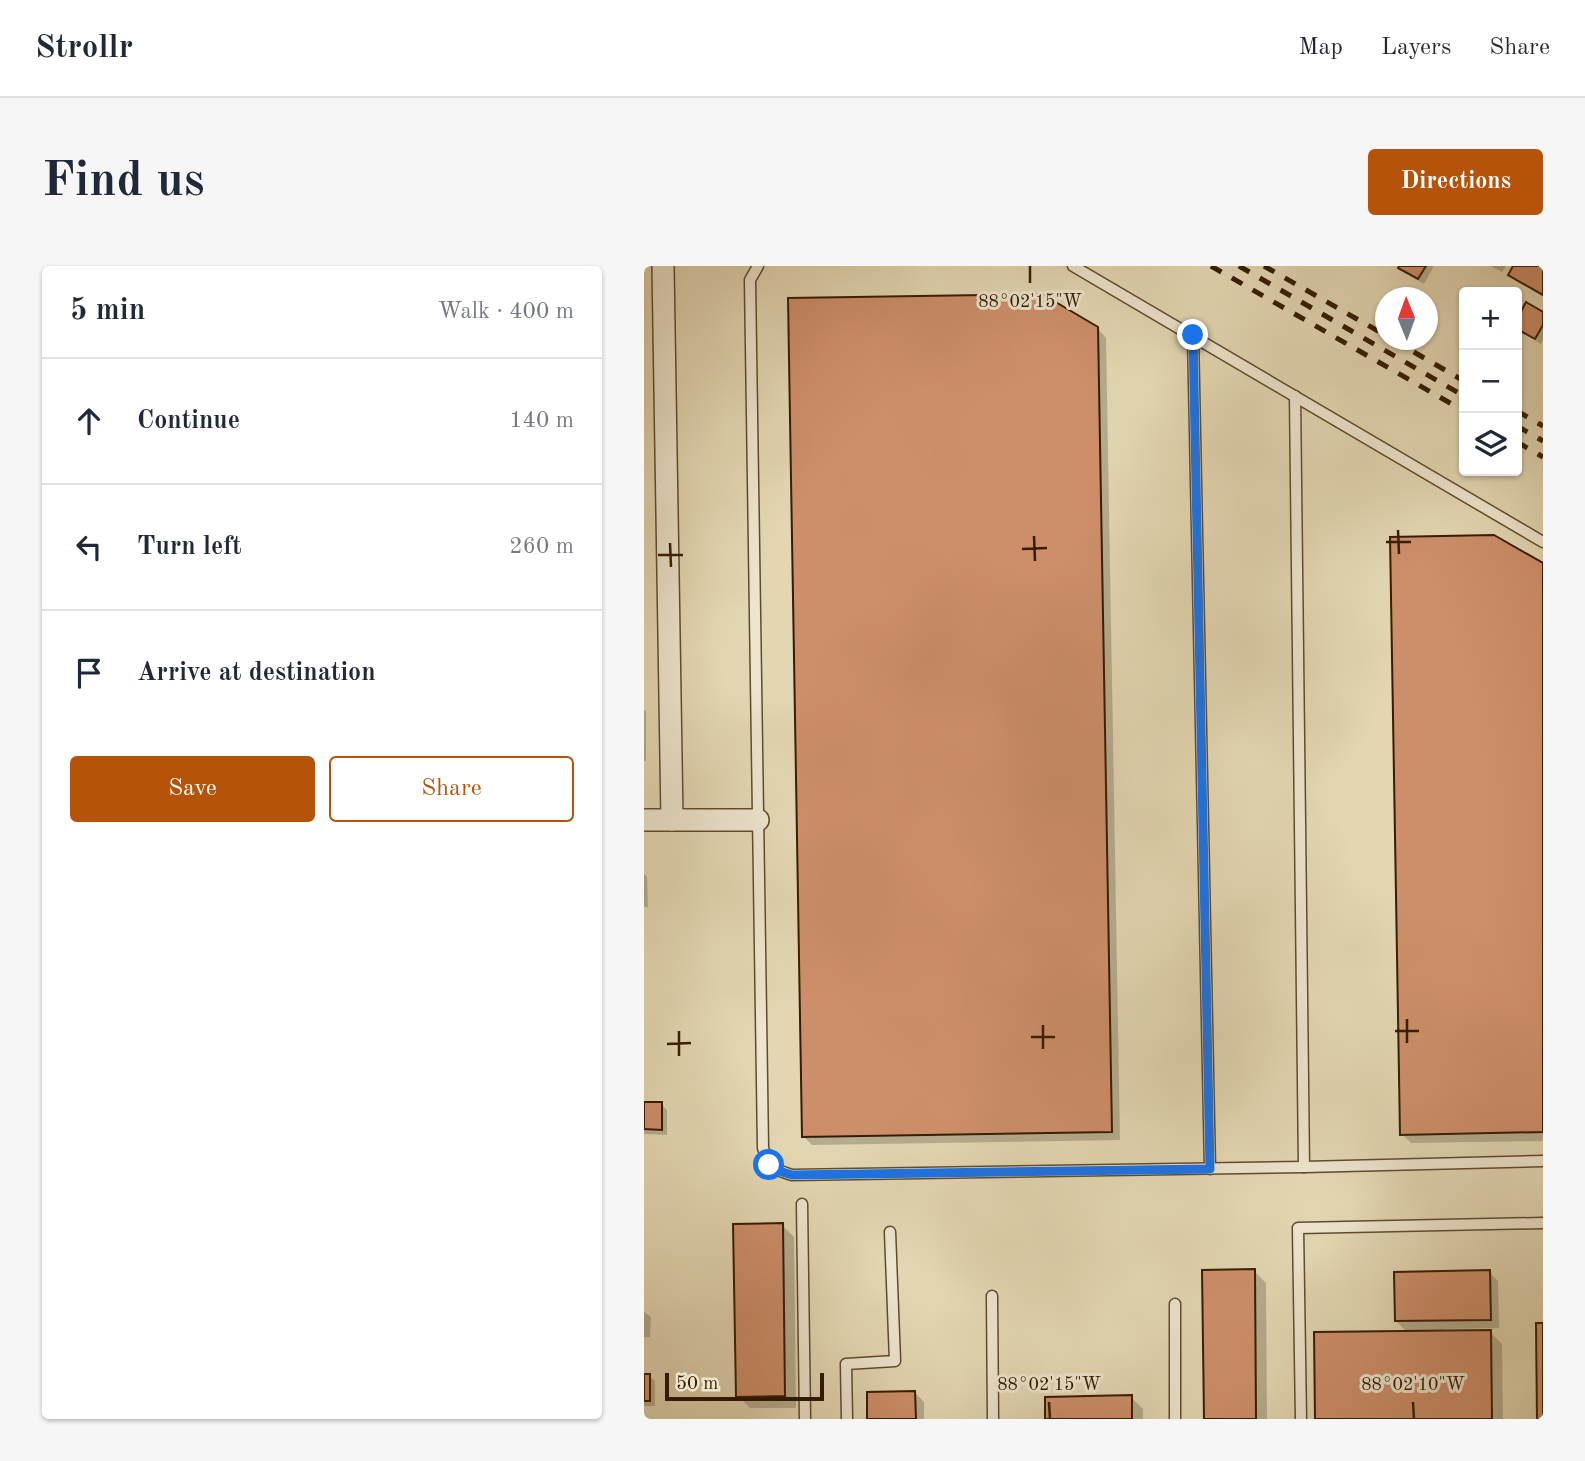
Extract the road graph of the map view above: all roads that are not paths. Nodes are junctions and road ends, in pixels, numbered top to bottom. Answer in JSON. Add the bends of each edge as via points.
{"nodes":[{"id":1,"x":663,"y":266,"type":"edge"},
{"id":2,"x":758,"y":266,"type":"edge"},
{"id":3,"x":1073,"y":266,"type":"edge"},
{"id":4,"x":1193,"y":335,"type":"junction"},
{"id":5,"x":1295,"y":396,"type":"junction"},
{"id":6,"x":1543,"y":542,"type":"edge"},
{"id":7,"x":644,"y":820,"type":"edge"},
{"id":8,"x":672,"y":820,"type":"junction"},
{"id":9,"x":758,"y":820,"type":"junction"},
{"id":10,"x":1543,"y":1161,"type":"edge"},
{"id":11,"x":1304,"y":1167,"type":"junction"},
{"id":12,"x":1210,"y":1169,"type":"junction"},
{"id":13,"x":802,"y":1204,"type":"dead end"},
{"id":14,"x":1543,"y":1223,"type":"edge"},
{"id":15,"x":890,"y":1232,"type":"dead end"},
{"id":16,"x":992,"y":1296,"type":"dead end"},
{"id":17,"x":1175,"y":1304,"type":"dead end"},
{"id":18,"x":805,"y":1419,"type":"edge"},
{"id":19,"x":846,"y":1419,"type":"edge"},
{"id":20,"x":993,"y":1419,"type":"edge"},
{"id":21,"x":1175,"y":1419,"type":"edge"},
{"id":22,"x":1301,"y":1419,"type":"edge"}],
"edges":[{"from":1,"to":8,"type":"street"},
{"from":2,"to":9,"type":"lane","via":[[750,280]]},
{"from":3,"to":4,"type":"lane"},
{"from":4,"to":5,"type":"lane"},
{"from":4,"to":12,"type":"lane"},
{"from":5,"to":6,"type":"lane"},
{"from":5,"to":11,"type":"lane"},
{"from":7,"to":8,"type":"street"},
{"from":8,"to":9,"type":"street"},
{"from":9,"to":12,"type":"lane","via":[[763,1148],[769,1165],[792,1175]]},
{"from":10,"to":11,"type":"lane"},
{"from":11,"to":12,"type":"lane"},
{"from":13,"to":18,"type":"lane"},
{"from":14,"to":22,"type":"lane","via":[[1298,1228]]},
{"from":15,"to":19,"type":"lane","via":[[895,1361],[846,1364]]},
{"from":16,"to":20,"type":"lane"},
{"from":17,"to":21,"type":"lane"}]}
